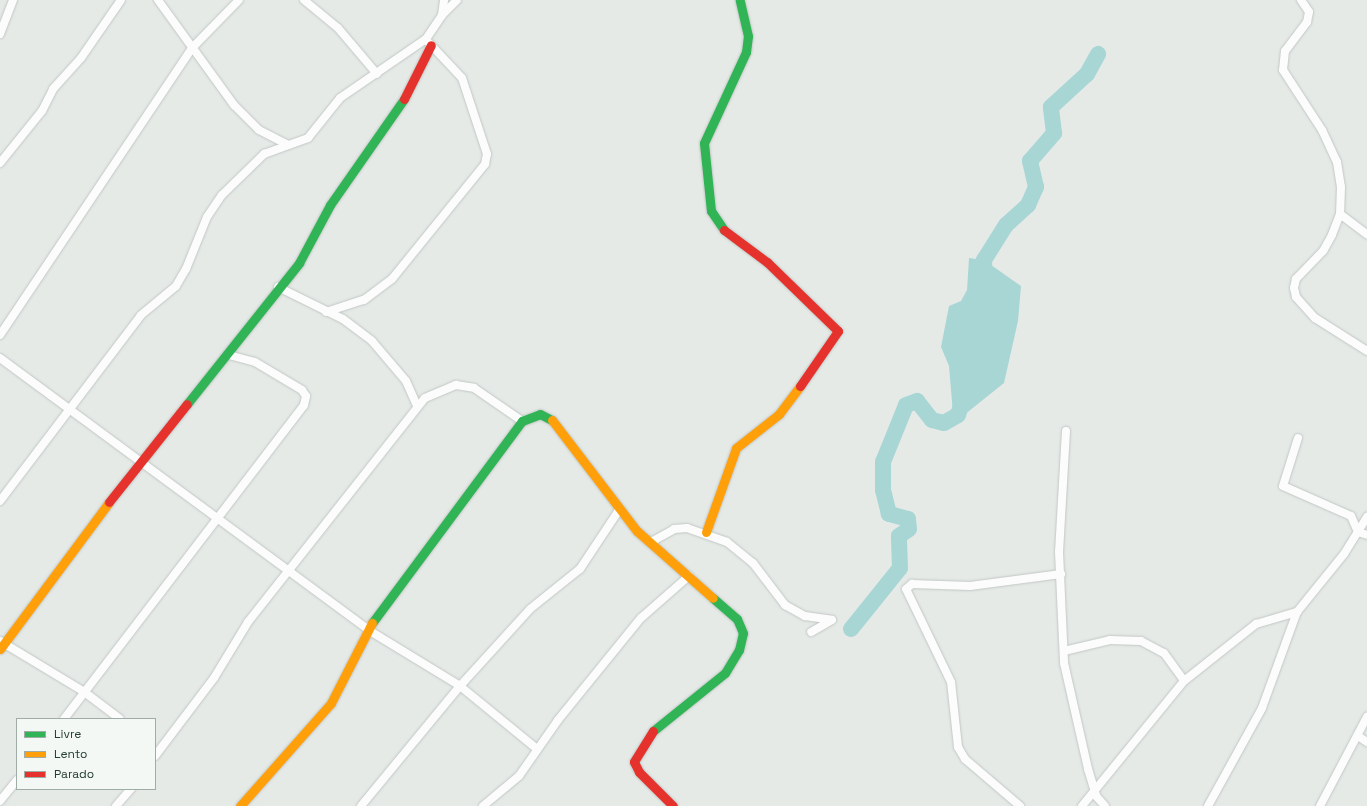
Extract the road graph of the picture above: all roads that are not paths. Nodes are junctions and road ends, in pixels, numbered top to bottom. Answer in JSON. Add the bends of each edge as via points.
{"nodes":[{"id":1,"x":13,"y":0,"type":"edge"},
{"id":2,"x":121,"y":0,"type":"edge"},
{"id":3,"x":158,"y":0,"type":"edge"},
{"id":4,"x":239,"y":0,"type":"edge"},
{"id":5,"x":304,"y":0,"type":"edge"},
{"id":6,"x":444,"y":0,"type":"edge"},
{"id":7,"x":457,"y":0,"type":"edge"},
{"id":8,"x":740,"y":0,"type":"edge"},
{"id":9,"x":1301,"y":0,"type":"edge"},
{"id":10,"x":442,"y":15,"type":"junction"},
{"id":11,"x":0,"y":34,"type":"edge"},
{"id":12,"x":428,"y":42,"type":"junction"},
{"id":13,"x":192,"y":48,"type":"junction"},
{"id":14,"x":377,"y":74,"type":"junction"},
{"id":15,"x":287,"y":144,"type":"junction"},
{"id":16,"x":0,"y":163,"type":"edge"},
{"id":17,"x":1340,"y":214,"type":"junction"},
{"id":18,"x":1367,"y":234,"type":"edge"},
{"id":19,"x":278,"y":287,"type":"junction"},
{"id":20,"x":326,"y":312,"type":"junction"},
{"id":21,"x":0,"y":335,"type":"edge"},
{"id":22,"x":1367,"y":351,"type":"edge"},
{"id":23,"x":228,"y":355,"type":"junction"},
{"id":24,"x":0,"y":358,"type":"edge"},
{"id":25,"x":417,"y":406,"type":"junction"},
{"id":26,"x":68,"y":411,"type":"junction"},
{"id":27,"x":522,"y":421,"type":"junction"},
{"id":28,"x":1066,"y":431,"type":"dead end"},
{"id":29,"x":1298,"y":438,"type":"dead end"},
{"id":30,"x":142,"y":464,"type":"junction"},
{"id":31,"x":0,"y":501,"type":"edge"},
{"id":32,"x":619,"y":510,"type":"junction"},
{"id":33,"x":219,"y":517,"type":"junction"},
{"id":34,"x":1367,"y":517,"type":"edge"},
{"id":35,"x":706,"y":532,"type":"junction"},
{"id":36,"x":1358,"y":532,"type":"junction"},
{"id":37,"x":1367,"y":535,"type":"edge"},
{"id":38,"x":651,"y":542,"type":"junction"},
{"id":39,"x":291,"y":570,"type":"junction"},
{"id":40,"x":1061,"y":574,"type":"junction"},
{"id":41,"x":689,"y":576,"type":"junction"},
{"id":42,"x":1297,"y":612,"type":"junction"},
{"id":43,"x":370,"y":630,"type":"junction"},
{"id":44,"x":811,"y":632,"type":"dead end"},
{"id":45,"x":1,"y":644,"type":"edge"},
{"id":46,"x":1064,"y":652,"type":"junction"},
{"id":47,"x":1184,"y":682,"type":"junction"},
{"id":48,"x":460,"y":686,"type":"junction"},
{"id":49,"x":83,"y":691,"type":"junction"},
{"id":50,"x":1367,"y":716,"type":"edge"},
{"id":51,"x":65,"y":718,"type":"edge"},
{"id":52,"x":119,"y":718,"type":"edge"},
{"id":53,"x":1358,"y":736,"type":"junction"},
{"id":54,"x":1367,"y":742,"type":"edge"},
{"id":55,"x":537,"y":749,"type":"junction"},
{"id":56,"x":156,"y":750,"type":"edge"},
{"id":57,"x":16,"y":781,"type":"edge"},
{"id":58,"x":130,"y":790,"type":"edge"},
{"id":59,"x":1095,"y":792,"type":"junction"},
{"id":60,"x":0,"y":801,"type":"edge"},
{"id":61,"x":116,"y":806,"type":"edge"},
{"id":62,"x":240,"y":806,"type":"edge"},
{"id":63,"x":361,"y":806,"type":"edge"},
{"id":64,"x":483,"y":806,"type":"edge"},
{"id":65,"x":673,"y":806,"type":"edge"},
{"id":66,"x":1020,"y":806,"type":"edge"},
{"id":67,"x":1082,"y":806,"type":"edge"},
{"id":68,"x":1105,"y":806,"type":"edge"},
{"id":69,"x":1208,"y":806,"type":"edge"},
{"id":70,"x":1320,"y":806,"type":"edge"}],
"edges":[{"from":1,"to":11,"type":"street"},
{"from":2,"to":16,"type":"street","via":[[81,58],[53,89],[42,111]]},
{"from":3,"to":13,"type":"street"},
{"from":4,"to":13,"type":"street"},
{"from":5,"to":14,"type":"street","via":[[338,28]]},
{"from":6,"to":10,"type":"street"},
{"from":7,"to":10,"type":"street"},
{"from":8,"to":35,"type":"street","via":[[748,36],[746,52],[704,143],[711,211],[719,226],[767,262],[838,331],[828,349],[779,414],[736,448]]},
{"from":9,"to":17,"type":"street","via":[[1309,12],[1307,22],[1286,51],[1283,70],[1322,130],[1337,162],[1341,188]]},
{"from":10,"to":12,"type":"street"},
{"from":12,"to":14,"type":"street"},
{"from":12,"to":19,"type":"street","via":[[415,82],[380,140],[330,205],[299,263]]},
{"from":12,"to":20,"type":"street","via":[[462,78],[486,154],[485,164],[392,278],[364,300]]},
{"from":13,"to":15,"type":"street","via":[[248,121]]},
{"from":13,"to":21,"type":"street"},
{"from":14,"to":15,"type":"street","via":[[340,98],[314,134]]},
{"from":15,"to":26,"type":"street","via":[[264,154],[213,207],[176,286],[141,315]]},
{"from":17,"to":18,"type":"street"},
{"from":17,"to":22,"type":"street","via":[[1323,251],[1296,278],[1294,288],[1296,297],[1315,318]]},
{"from":19,"to":20,"type":"street"},
{"from":19,"to":23,"type":"street"},
{"from":20,"to":25,"type":"street","via":[[372,341],[406,381]]},
{"from":23,"to":30,"type":"street"},
{"from":23,"to":33,"type":"street","via":[[269,369],[302,390],[306,396],[304,406]]},
{"from":24,"to":26,"type":"street"},
{"from":25,"to":27,"type":"street","via":[[437,390],[456,385],[474,388]]},
{"from":25,"to":39,"type":"street"},
{"from":26,"to":30,"type":"street"},
{"from":26,"to":31,"type":"street"},
{"from":27,"to":32,"type":"street","via":[[533,415],[549,417],[581,454]]},
{"from":27,"to":43,"type":"street","via":[[412,563],[377,613]]},
{"from":28,"to":40,"type":"street"},
{"from":29,"to":36,"type":"street","via":[[1283,486],[1351,516]]},
{"from":30,"to":33,"type":"street"},
{"from":30,"to":45,"type":"street"},
{"from":32,"to":38,"type":"street"},
{"from":32,"to":48,"type":"street","via":[[580,569],[530,609]]},
{"from":33,"to":39,"type":"street"},
{"from":33,"to":49,"type":"street","via":[[150,609]]},
{"from":34,"to":36,"type":"street"},
{"from":35,"to":38,"type":"street","via":[[674,528]]},
{"from":35,"to":44,"type":"street","via":[[745,556],[785,605],[805,616],[832,620]]},
{"from":36,"to":37,"type":"street"},
{"from":36,"to":42,"type":"street"},
{"from":38,"to":41,"type":"street"},
{"from":39,"to":43,"type":"street"},
{"from":39,"to":56,"type":"street","via":[[248,622],[214,678]]},
{"from":40,"to":46,"type":"street"},
{"from":40,"to":66,"type":"street","via":[[989,585],[912,584],[906,589],[951,682],[958,747],[965,759]]},
{"from":41,"to":55,"type":"street","via":[[641,618]]},
{"from":41,"to":65,"type":"street","via":[[737,619],[743,633],[739,650],[725,673],[647,736],[637,752],[634,762],[639,772]]},
{"from":42,"to":47,"type":"street","via":[[1256,624]]},
{"from":42,"to":69,"type":"street","via":[[1262,708]]},
{"from":43,"to":48,"type":"street"},
{"from":43,"to":62,"type":"street","via":[[331,703]]},
{"from":45,"to":49,"type":"street"},
{"from":46,"to":47,"type":"street","via":[[1110,640],[1141,641],[1164,653]]},
{"from":46,"to":59,"type":"street"},
{"from":47,"to":59,"type":"street"},
{"from":48,"to":55,"type":"street"},
{"from":48,"to":63,"type":"street"},
{"from":49,"to":51,"type":"street"},
{"from":49,"to":52,"type":"street"},
{"from":50,"to":53,"type":"street"},
{"from":53,"to":54,"type":"street"},
{"from":53,"to":70,"type":"street"},
{"from":55,"to":64,"type":"street","via":[[508,789]]},
{"from":57,"to":60,"type":"street"},
{"from":58,"to":61,"type":"street"},
{"from":59,"to":67,"type":"street"},
{"from":59,"to":68,"type":"street"}]}
